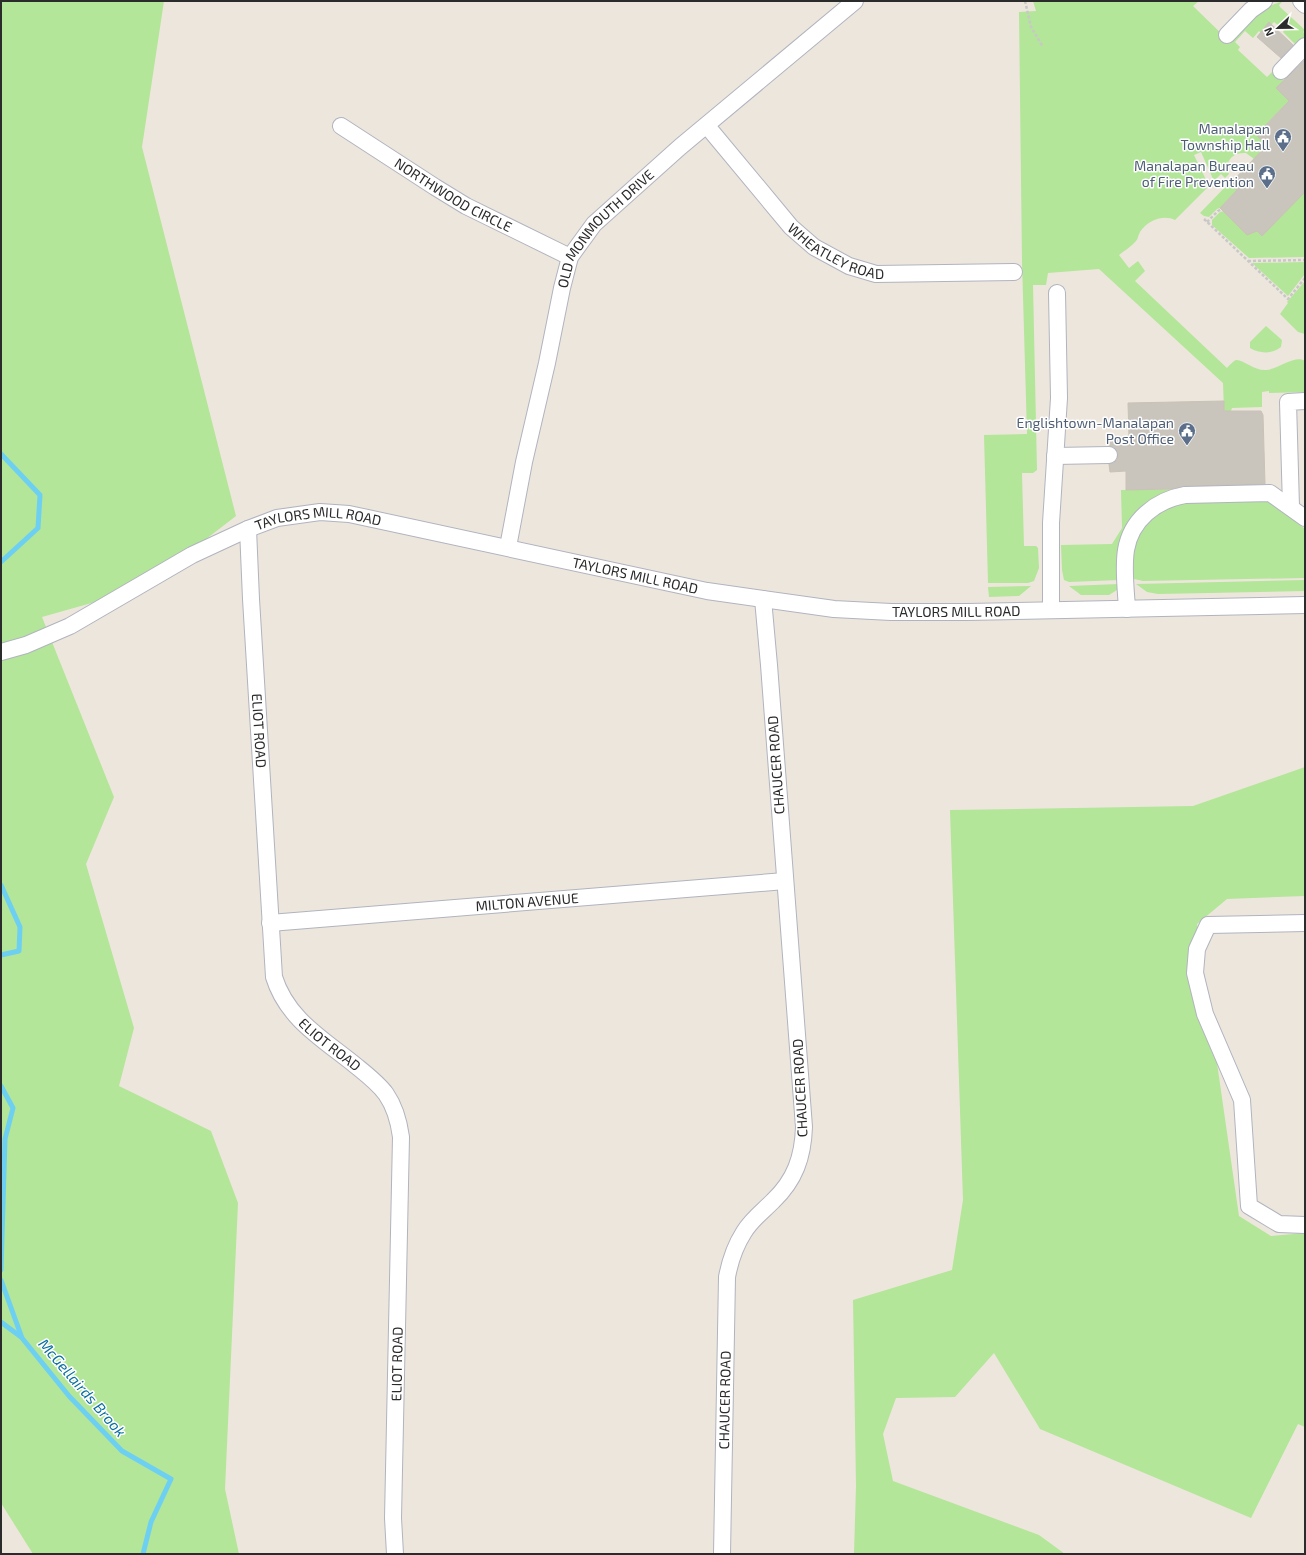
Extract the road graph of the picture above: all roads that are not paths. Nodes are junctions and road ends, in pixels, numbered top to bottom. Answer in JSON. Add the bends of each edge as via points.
{"nodes":[{"id":1,"x":856,"y":1,"type":"edge"},
{"id":2,"x":1264,"y":1,"type":"edge"},
{"id":3,"x":1301,"y":1,"type":"edge"},
{"id":4,"x":1305,"y":5,"type":"edge"},
{"id":5,"x":1227,"y":35,"type":"dead end"},
{"id":6,"x":341,"y":126,"type":"dead end"},
{"id":7,"x":707,"y":126,"type":"junction"},
{"id":8,"x":570,"y":257,"type":"junction"},
{"id":9,"x":1014,"y":272,"type":"dead end"},
{"id":10,"x":1057,"y":293,"type":"dead end"},
{"id":11,"x":1305,"y":401,"type":"edge"},
{"id":12,"x":1109,"y":455,"type":"dead end"},
{"id":13,"x":1055,"y":456,"type":"junction"},
{"id":14,"x":1291,"y":507,"type":"junction"},
{"id":15,"x":1305,"y":518,"type":"edge"},
{"id":16,"x":248,"y":528,"type":"junction"},
{"id":17,"x":508,"y":547,"type":"junction"},
{"id":18,"x":763,"y":599,"type":"junction"},
{"id":19,"x":1305,"y":605,"type":"edge"},
{"id":20,"x":1127,"y":609,"type":"junction"},
{"id":21,"x":1051,"y":610,"type":"junction"},
{"id":22,"x":1,"y":652,"type":"edge"},
{"id":23,"x":785,"y":881,"type":"junction"},
{"id":24,"x":270,"y":923,"type":"junction"},
{"id":25,"x":1305,"y":923,"type":"edge"},
{"id":26,"x":1305,"y":1225,"type":"edge"},
{"id":27,"x":395,"y":1554,"type":"edge"},
{"id":28,"x":722,"y":1554,"type":"edge"}],
"edges":[{"from":1,"to":7,"type":"street","name":"OLD MONMOUTH DRIVE"},
{"from":2,"to":5,"type":"street","via":[[1251,10]]},
{"from":3,"to":4,"type":"street"},
{"from":6,"to":8,"type":"street","name":"NORTHWOOD CIRCLE","via":[[466,206]]},
{"from":7,"to":8,"type":"street","name":"OLD MONMOUTH DRIVE","via":[[594,224]]},
{"from":7,"to":9,"type":"street","name":"WHEATLEY ROAD","via":[[790,227],[814,247],[849,266],[876,274]]},
{"from":8,"to":17,"type":"street","name":"OLD MONMOUTH DRIVE","via":[[524,462]]},
{"from":10,"to":13,"type":"street","via":[[1059,387]]},
{"from":11,"to":14,"type":"street","via":[[1288,402]]},
{"from":12,"to":13,"type":"street"},
{"from":13,"to":21,"type":"street","via":[[1051,523]]},
{"from":14,"to":15,"type":"street"},
{"from":14,"to":20,"type":"street","via":[[1273,494],[1267,493],[1185,494],[1158,504],[1138,522],[1127,545]]},
{"from":16,"to":17,"type":"street","name":"TAYLORS MILL ROAD","via":[[277,518],[334,512]]},
{"from":16,"to":22,"type":"street","name":"TAYLORS MILL ROAD","via":[[192,555],[70,626],[26,645]]},
{"from":16,"to":24,"type":"street","name":"ELIOT ROAD"},
{"from":17,"to":18,"type":"street","name":"TAYLORS MILL ROAD","via":[[707,591]]},
{"from":18,"to":21,"type":"street","name":"TAYLORS MILL ROAD","via":[[834,609],[891,612]]},
{"from":18,"to":23,"type":"street","name":"CHAUCER ROAD"},
{"from":19,"to":20,"type":"street","name":"TAYLORS MILL ROAD"},
{"from":20,"to":21,"type":"street","name":"TAYLORS MILL ROAD"},
{"from":23,"to":24,"type":"street","name":"MILTON AVENUE"},
{"from":23,"to":28,"type":"street","name":"CHAUCER ROAD","via":[[804,1127],[803,1146],[798,1166],[787,1185],[744,1231],[733,1253],[727,1278]]},
{"from":24,"to":27,"type":"street","name":"ELIOT ROAD","via":[[274,977],[283,1000],[300,1021],[373,1079],[386,1095],[400,1127],[393,1518]]},
{"from":25,"to":26,"type":"street","via":[[1208,925],[1197,949],[1195,973],[1205,1014],[1242,1100],[1249,1206],[1279,1224]]}]}
